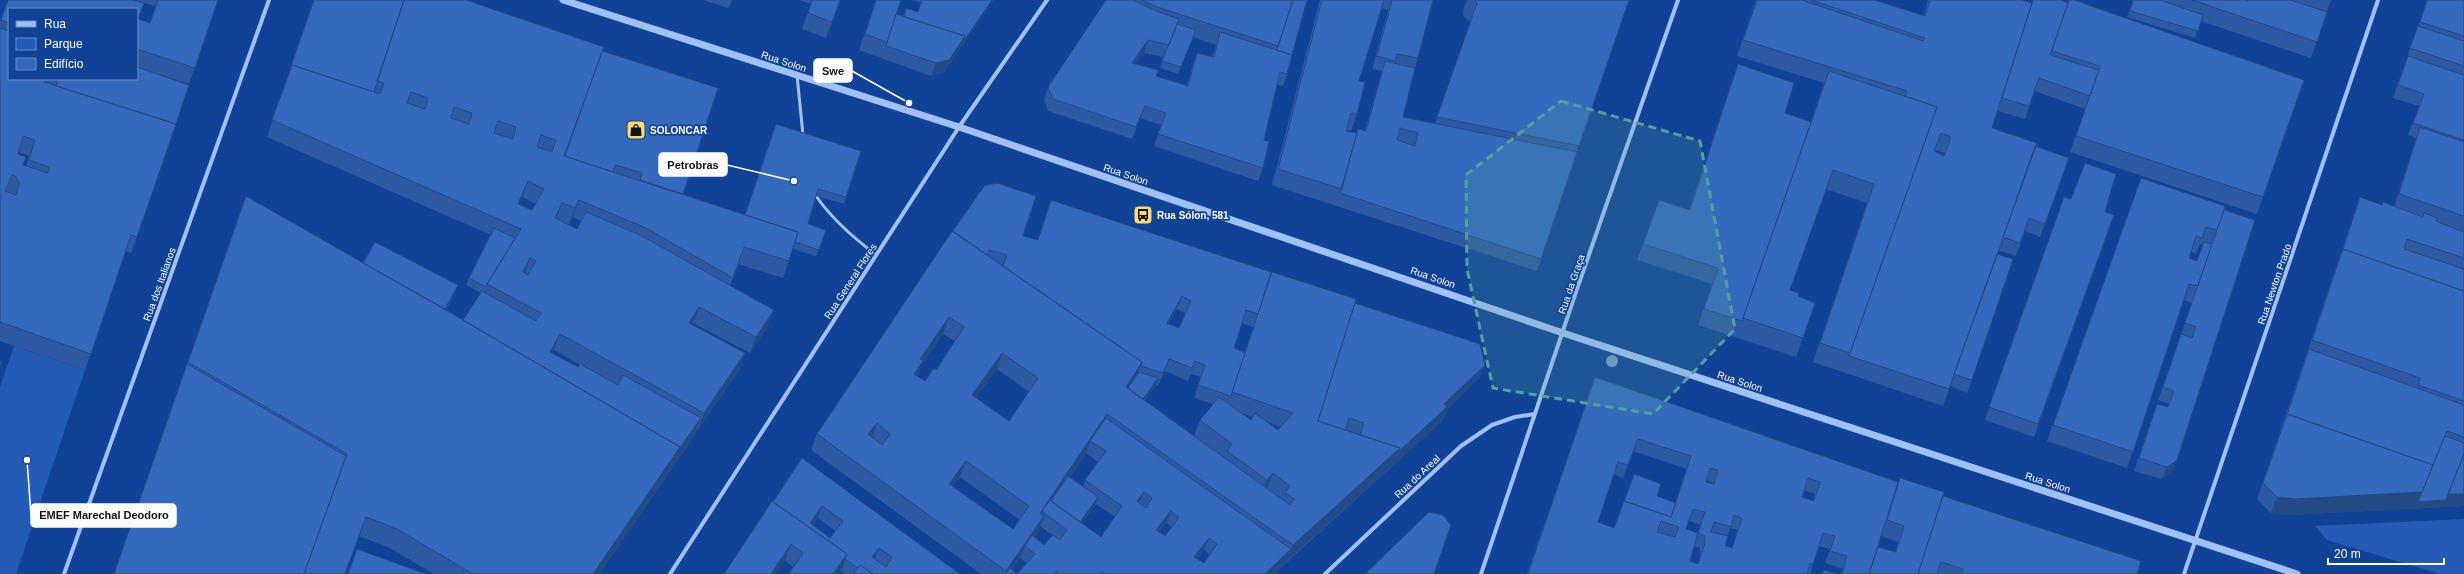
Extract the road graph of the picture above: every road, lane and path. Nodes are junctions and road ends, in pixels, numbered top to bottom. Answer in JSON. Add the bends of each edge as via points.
{"nodes":[{"id":1,"x":268,"y":0,"type":"edge"},
{"id":2,"x":563,"y":0,"type":"edge"},
{"id":3,"x":1047,"y":0,"type":"edge"},
{"id":4,"x":1678,"y":0,"type":"edge"},
{"id":5,"x":2378,"y":0,"type":"edge"},
{"id":6,"x":797,"y":76,"type":"junction"},
{"id":7,"x":959,"y":127,"type":"junction"},
{"id":8,"x":803,"y":141,"type":"edge"},
{"id":9,"x":816,"y":196,"type":"edge"},
{"id":10,"x":876,"y":255,"type":"junction"},
{"id":11,"x":1563,"y":333,"type":"junction"},
{"id":12,"x":1535,"y":414,"type":"junction"},
{"id":13,"x":2196,"y":540,"type":"junction"},
{"id":14,"x":64,"y":574,"type":"edge"},
{"id":15,"x":670,"y":574,"type":"edge"},
{"id":16,"x":1325,"y":574,"type":"edge"},
{"id":17,"x":1481,"y":574,"type":"edge"},
{"id":18,"x":2184,"y":574,"type":"edge"},
{"id":19,"x":2297,"y":574,"type":"edge"}],
"edges":[{"from":1,"to":14,"type":"street","name":"Rua dos Italianos"},
{"from":2,"to":6,"type":"street","name":"Rua Solon"},
{"from":3,"to":7,"type":"street","name":"Rua General Flores"},
{"from":4,"to":11,"type":"street","name":"Rua da Graça"},
{"from":5,"to":13,"type":"street","name":"Rua Newton Prado"},
{"from":6,"to":7,"type":"street","name":"Rua Solon"},
{"from":6,"to":8,"type":"lane"},
{"from":7,"to":10,"type":"street","name":"Rua General Flores"},
{"from":7,"to":11,"type":"street","name":"Rua Solon"},
{"from":9,"to":10,"type":"lane","via":[[830,216]]},
{"from":10,"to":15,"type":"street","name":"Rua General Flores"},
{"from":11,"to":12,"type":"street","name":"Rua da Graça"},
{"from":11,"to":13,"type":"street","name":"Rua Solon"},
{"from":12,"to":16,"type":"street","name":"Rua do Areal","via":[[1515,417],[1492,425],[1461,446]]},
{"from":12,"to":17,"type":"street","name":"Rua da Graça"},
{"from":13,"to":18,"type":"street","name":"Rua Newton Prado"},
{"from":13,"to":19,"type":"street","name":"Rua Solon"}]}
